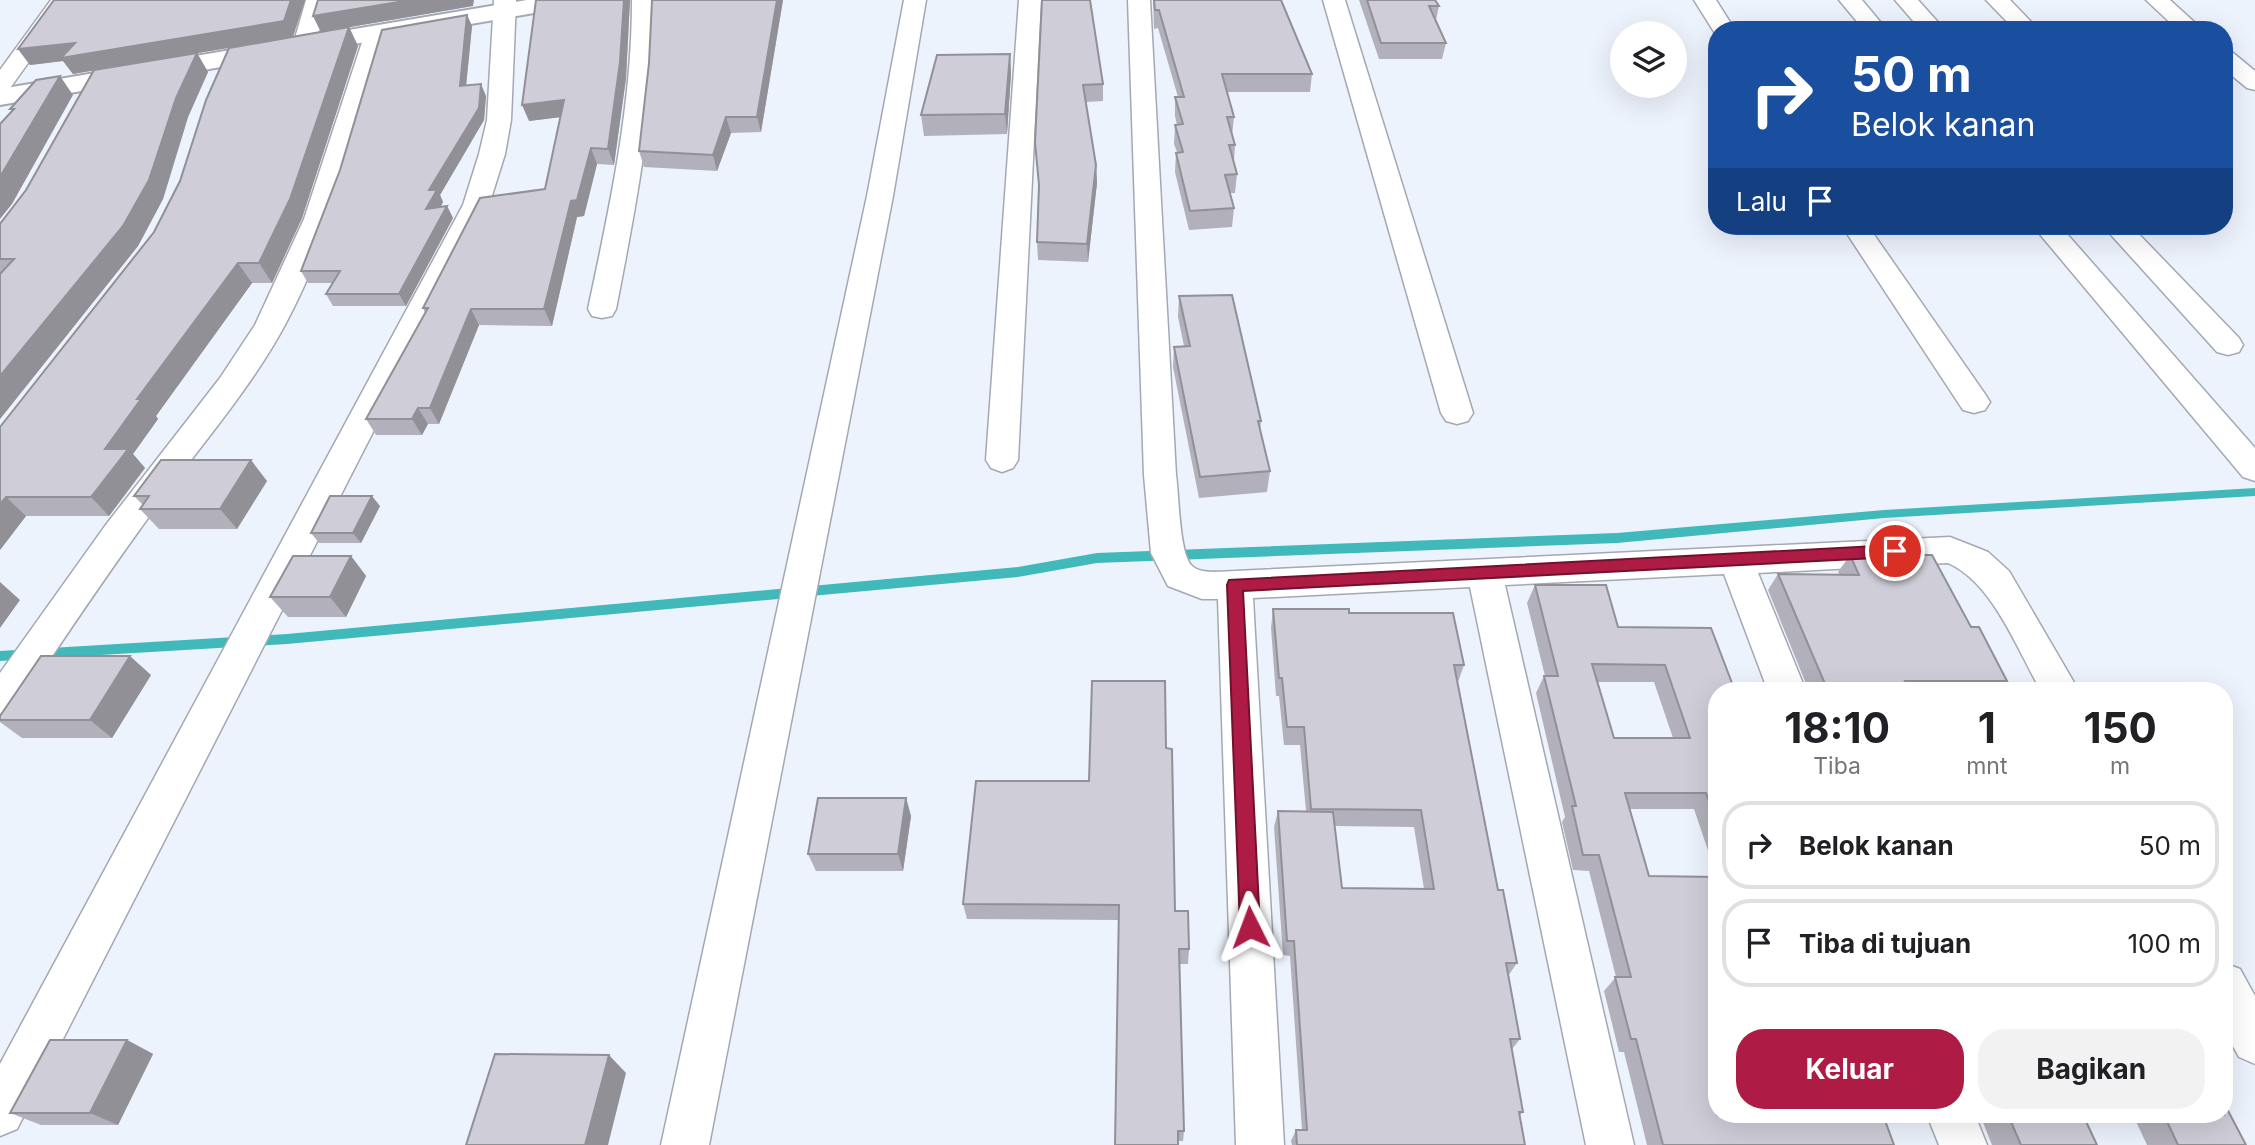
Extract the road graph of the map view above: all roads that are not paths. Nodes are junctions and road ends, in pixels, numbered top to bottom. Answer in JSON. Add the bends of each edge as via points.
{"nodes":[{"id":1,"x":62,"y":0,"type":"edge"},
{"id":2,"x":317,"y":0,"type":"edge"},
{"id":3,"x":569,"y":0,"type":"edge"},
{"id":4,"x":643,"y":0,"type":"edge"},
{"id":5,"x":915,"y":0,"type":"edge"},
{"id":6,"x":1030,"y":0,"type":"edge"},
{"id":7,"x":1139,"y":0,"type":"edge"},
{"id":8,"x":1334,"y":0,"type":"edge"},
{"id":9,"x":1705,"y":0,"type":"edge"},
{"id":10,"x":1850,"y":0,"type":"edge"},
{"id":11,"x":1906,"y":0,"type":"edge"},
{"id":12,"x":1997,"y":0,"type":"edge"},
{"id":13,"x":2157,"y":0,"type":"edge"},
{"id":14,"x":505,"y":5,"type":"edge"},
{"id":15,"x":1718,"y":21,"type":"edge"},
{"id":16,"x":1868,"y":21,"type":"edge"},
{"id":17,"x":1926,"y":21,"type":"edge"},
{"id":18,"x":2019,"y":21,"type":"edge"},
{"id":19,"x":2182,"y":21,"type":"edge"},
{"id":20,"x":376,"y":33,"type":"junction"},
{"id":21,"x":304,"y":45,"type":"junction"},
{"id":22,"x":2233,"y":65,"type":"edge"},
{"id":23,"x":97,"y":80,"type":"junction"},
{"id":24,"x":2255,"y":83,"type":"edge"},
{"id":25,"x":0,"y":86,"type":"edge"},
{"id":26,"x":0,"y":97,"type":"edge"},
{"id":27,"x":79,"y":111,"type":"edge"},
{"id":28,"x":1861,"y":235,"type":"edge"},
{"id":29,"x":2054,"y":235,"type":"edge"},
{"id":30,"x":2124,"y":235,"type":"edge"},
{"id":31,"x":602,"y":309,"type":"dead end"},
{"id":32,"x":2228,"y":345,"type":"dead end"},
{"id":33,"x":1974,"y":402,"type":"dead end"},
{"id":34,"x":1457,"y":413,"type":"dead end"},
{"id":35,"x":1002,"y":460,"type":"dead end"},
{"id":36,"x":2253,"y":467,"type":"edge"},
{"id":37,"x":1736,"y":560,"type":"junction"},
{"id":38,"x":1485,"y":573,"type":"junction"},
{"id":39,"x":1235,"y":585,"type":"junction"},
{"id":40,"x":1783,"y":682,"type":"edge"},
{"id":41,"x":2055,"y":682,"type":"edge"},
{"id":42,"x":0,"y":704,"type":"edge"},
{"id":43,"x":2233,"y":1001,"type":"edge"},
{"id":44,"x":2255,"y":1041,"type":"edge"},
{"id":45,"x":0,"y":1112,"type":"edge"},
{"id":46,"x":1954,"y":1123,"type":"edge"},
{"id":47,"x":685,"y":1145,"type":"edge"},
{"id":48,"x":1260,"y":1145,"type":"edge"},
{"id":49,"x":1610,"y":1145,"type":"edge"},
{"id":50,"x":1962,"y":1145,"type":"edge"}],
"edges":[{"from":1,"to":25,"type":"street"},
{"from":2,"to":21,"type":"street"},
{"from":3,"to":14,"type":"highway"},
{"from":4,"to":31,"type":"street","via":[[644,70],[637,128]]},
{"from":5,"to":47,"type":"street","via":[[877,209]]},
{"from":6,"to":35,"type":"street"},
{"from":7,"to":39,"type":"street","via":[[1160,475],[1168,553],[1180,576],[1191,583]]},
{"from":8,"to":34,"type":"street"},
{"from":9,"to":15,"type":"street"},
{"from":10,"to":16,"type":"street"},
{"from":11,"to":17,"type":"street"},
{"from":12,"to":18,"type":"street"},
{"from":13,"to":19,"type":"street"},
{"from":14,"to":20,"type":"highway"},
{"from":14,"to":45,"type":"street","via":[[499,120],[475,205]]},
{"from":20,"to":21,"type":"highway"},
{"from":20,"to":42,"type":"street","via":[[326,195],[269,327]]},
{"from":21,"to":23,"type":"highway","via":[[224,70]]},
{"from":22,"to":24,"type":"street"},
{"from":23,"to":26,"type":"highway"},
{"from":23,"to":27,"type":"street"},
{"from":28,"to":33,"type":"street"},
{"from":29,"to":36,"type":"street"},
{"from":30,"to":32,"type":"street"},
{"from":37,"to":38,"type":"street"},
{"from":37,"to":40,"type":"street"},
{"from":37,"to":41,"type":"street","via":[[1922,550],[1970,556],[1984,565],[2002,588]]},
{"from":38,"to":39,"type":"street"},
{"from":38,"to":49,"type":"street"},
{"from":39,"to":48,"type":"street"},
{"from":43,"to":44,"type":"street"},
{"from":46,"to":50,"type":"street"}]}
